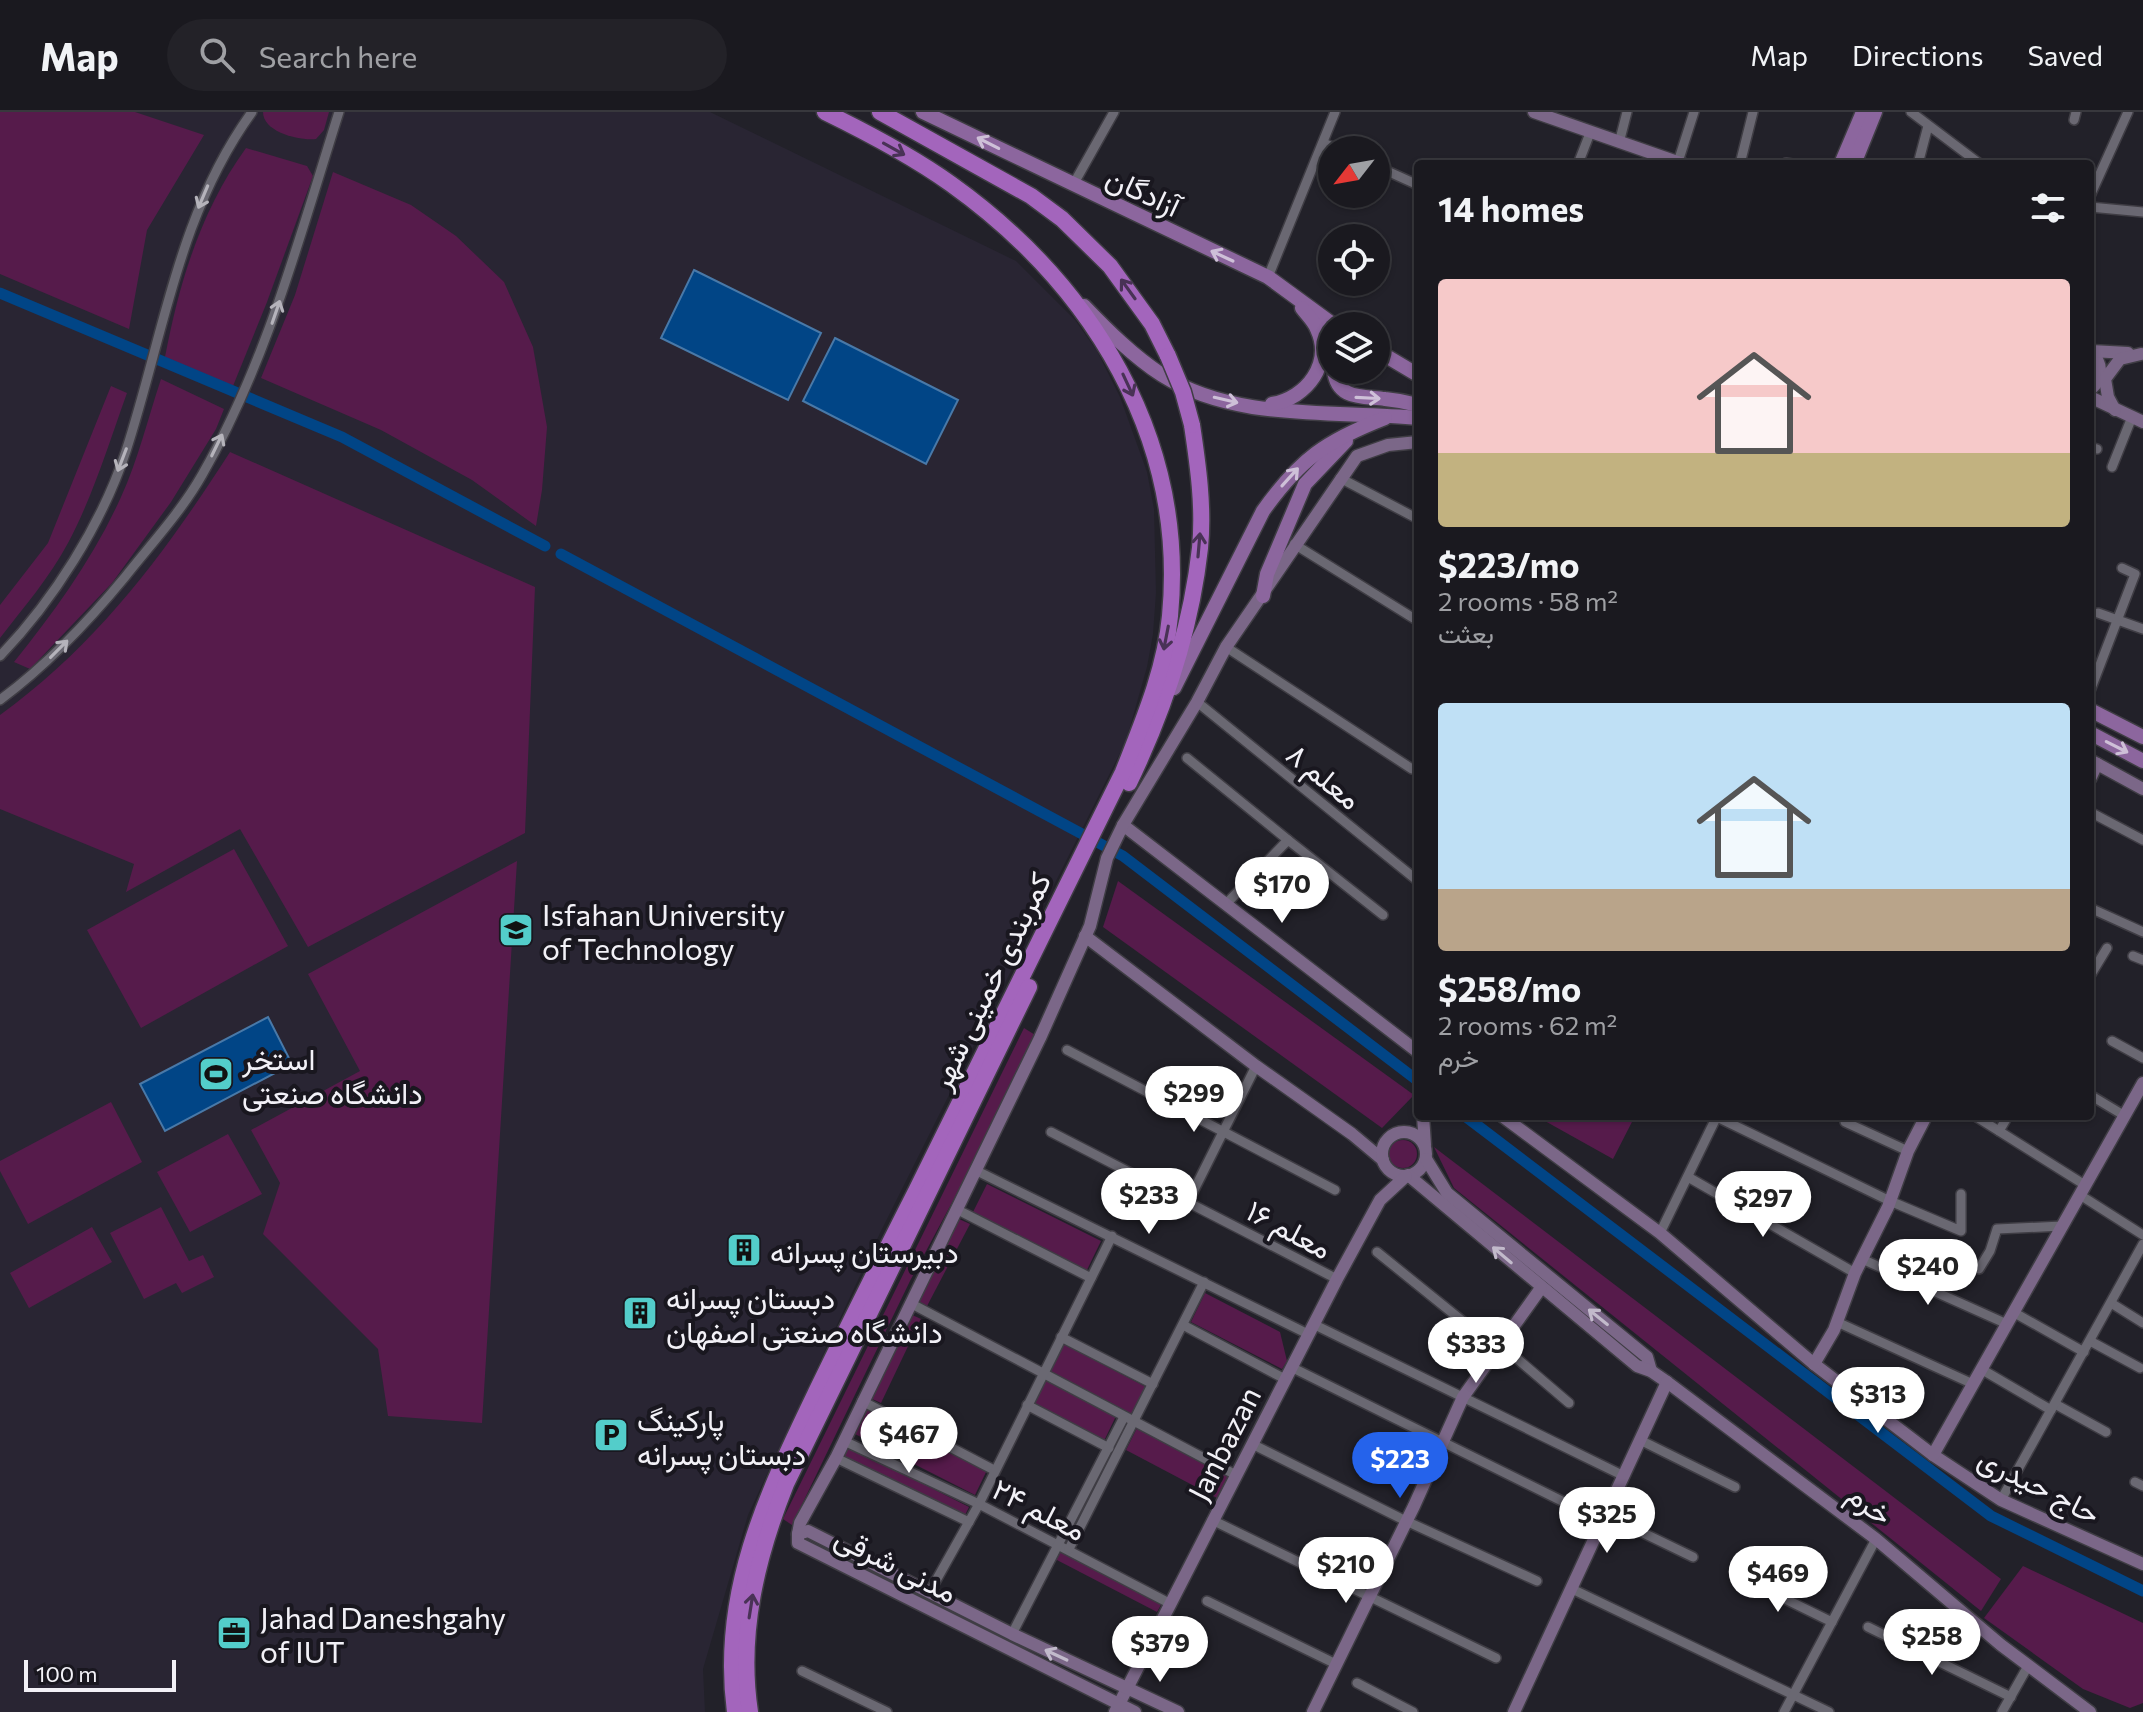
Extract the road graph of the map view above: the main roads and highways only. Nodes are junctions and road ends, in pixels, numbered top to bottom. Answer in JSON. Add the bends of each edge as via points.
{"nodes":[{"id":1,"x":825,"y":112,"type":"edge"},
{"id":2,"x":880,"y":112,"type":"edge"},
{"id":3,"x":923,"y":112,"type":"edge"},
{"id":4,"x":1862,"y":113,"type":"edge"},
{"id":5,"x":1843,"y":160,"type":"edge"},
{"id":6,"x":1855,"y":160,"type":"edge"},
{"id":7,"x":1053,"y":275,"type":"junction"},
{"id":8,"x":1290,"y":293,"type":"junction"},
{"id":9,"x":1318,"y":314,"type":"edge"},
{"id":10,"x":1390,"y":359,"type":"edge"},
{"id":11,"x":1414,"y":373,"type":"edge"},
{"id":12,"x":1339,"y":384,"type":"edge"},
{"id":13,"x":1414,"y":404,"type":"edge"},
{"id":14,"x":1256,"y":407,"type":"junction"},
{"id":15,"x":1392,"y":415,"type":"junction"},
{"id":16,"x":1414,"y":418,"type":"edge"},
{"id":17,"x":1370,"y":424,"type":"junction"},
{"id":18,"x":1263,"y":596,"type":"road end"},
{"id":19,"x":2094,"y":712,"type":"edge"},
{"id":20,"x":1159,"y":717,"type":"junction"},
{"id":21,"x":2094,"y":735,"type":"edge"},
{"id":22,"x":2143,"y":737,"type":"edge"},
{"id":23,"x":2143,"y":761,"type":"edge"},
{"id":24,"x":1111,"y":828,"type":"junction"},
{"id":25,"x":1066,"y":901,"type":"junction"},
{"id":26,"x":735,"y":1712,"type":"edge"},
{"id":27,"x":750,"y":1712,"type":"edge"}],
"edges":[{"from":1,"to":7,"type":"highway","name":"کمربندی خمینی شهر","one_way":true,"via":[[952,185]]},
{"from":20,"to":2,"type":"highway","name":"کمربندی خمینی شهر","one_way":true,"bridge":true,"via":[[1192,598],[1200,546],[1192,425],[1168,356],[1124,284],[1062,219],[1031,196]]},
{"from":8,"to":3,"type":"main road","name":"آزادگان","one_way":true,"via":[[1268,277]]},
{"from":4,"to":5,"type":"main road"},
{"from":4,"to":6,"type":"main road"},
{"from":7,"to":14,"type":"main road","one_way":true,"via":[[1122,344],[1164,376],[1197,392]]},
{"from":7,"to":24,"type":"highway","name":"کمربندی خمینی شهر","one_way":true,"via":[[1118,364],[1150,439],[1170,524],[1170,619],[1157,683],[1123,772]]},
{"from":8,"to":9,"type":"main road","name":"آزادگان"},
{"from":8,"to":14,"type":"main road","via":[[1316,325],[1321,338],[1319,366],[1298,394]]},
{"from":10,"to":11,"type":"main road"},
{"from":12,"to":13,"type":"main road","one_way":true,"via":[[1353,397]]},
{"from":14,"to":15,"type":"main road"},
{"from":15,"to":16,"type":"main road"},
{"from":15,"to":17,"type":"main road"},
{"from":17,"to":18,"type":"main road","via":[[1329,456],[1305,484]]},
{"from":20,"to":17,"type":"main road","one_way":true,"via":[[1270,500],[1310,457]]},
{"from":19,"to":22,"type":"main road"},
{"from":20,"to":24,"type":"highway","name":"کمربندی خمینی شهر"},
{"from":21,"to":23,"type":"main road","one_way":true},
{"from":24,"to":25,"type":"highway","name":"کمربندی خمینی شهر"},
{"from":25,"to":26,"type":"highway","name":"کمربندی خمینی شهر","via":[[775,1478],[742,1573],[734,1618]]},
{"from":27,"to":25,"type":"highway","name":"کمربندی خمینی شهر","one_way":true,"via":[[749,1616],[766,1534]]}]}
